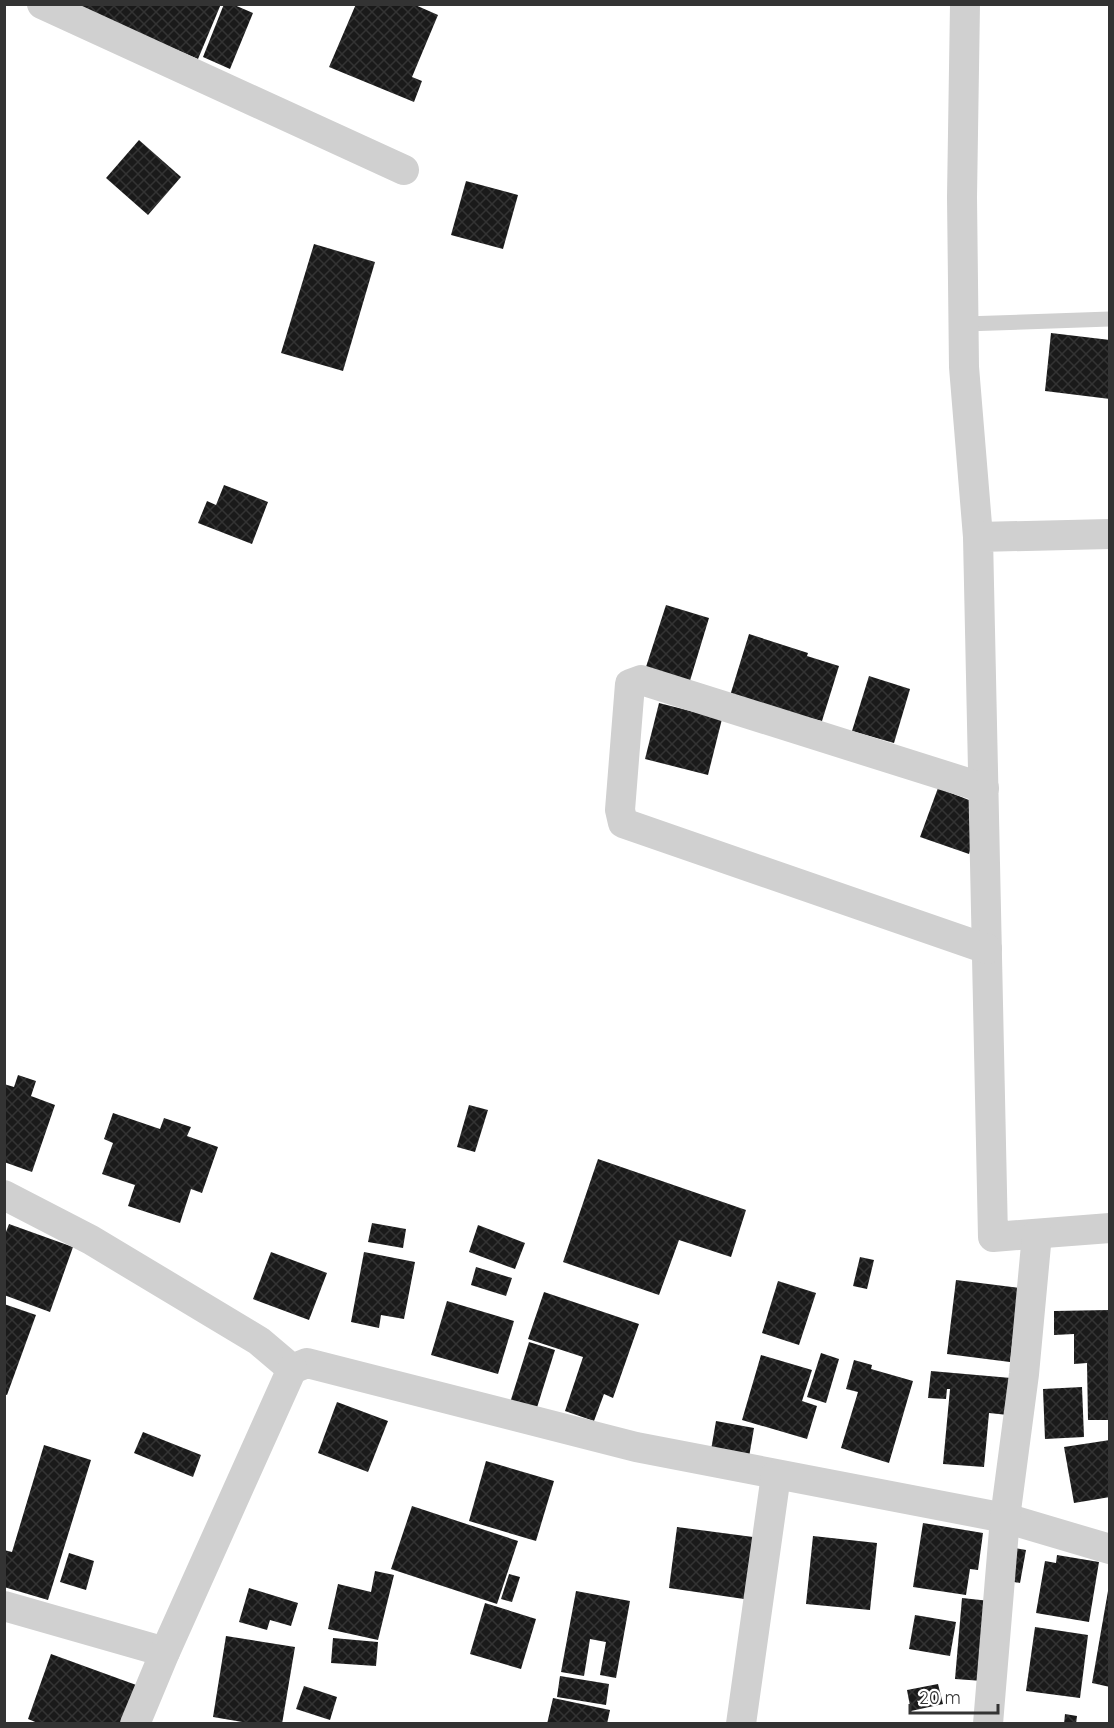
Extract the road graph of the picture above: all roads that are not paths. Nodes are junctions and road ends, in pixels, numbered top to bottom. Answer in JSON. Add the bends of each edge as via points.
{"nodes":[{"id":1,"x":42,"y":4,"type":"edge"},
{"id":2,"x":965,"y":4,"type":"edge"},
{"id":3,"x":405,"y":170,"type":"dead end"},
{"id":4,"x":1110,"y":319,"type":"edge"},
{"id":5,"x":964,"y":324,"type":"junction"},
{"id":6,"x":1110,"y":534,"type":"edge"},
{"id":7,"x":978,"y":537,"type":"junction"},
{"id":8,"x":984,"y":788,"type":"junction"},
{"id":9,"x":987,"y":949,"type":"junction"},
{"id":10,"x":4,"y":1195,"type":"edge"},
{"id":11,"x":1110,"y":1228,"type":"edge"},
{"id":12,"x":1037,"y":1234,"type":"junction"},
{"id":13,"x":291,"y":1369,"type":"junction"},
{"id":14,"x":776,"y":1475,"type":"junction"},
{"id":15,"x":1005,"y":1518,"type":"junction"},
{"id":16,"x":1110,"y":1549,"type":"edge"},
{"id":17,"x":4,"y":1606,"type":"edge"},
{"id":18,"x":165,"y":1652,"type":"junction"},
{"id":19,"x":135,"y":1724,"type":"edge"},
{"id":20,"x":741,"y":1724,"type":"edge"},
{"id":21,"x":988,"y":1724,"type":"edge"}],
"edges":[{"from":1,"to":3,"type":"street"},
{"from":2,"to":5,"type":"street"},
{"from":4,"to":5,"type":"lane"},
{"from":5,"to":7,"type":"street"},
{"from":6,"to":7,"type":"street"},
{"from":7,"to":8,"type":"street"},
{"from":8,"to":9,"type":"street"},
{"from":8,"to":9,"type":"street","via":[[641,680],[630,684],[620,810],[623,823]]},
{"from":9,"to":12,"type":"street","via":[[993,1237]]},
{"from":10,"to":13,"type":"street","via":[[111,1252],[259,1341]]},
{"from":11,"to":12,"type":"street"},
{"from":12,"to":15,"type":"street"},
{"from":13,"to":14,"type":"street","via":[[307,1363],[636,1447]]},
{"from":13,"to":18,"type":"street"},
{"from":14,"to":15,"type":"street"},
{"from":14,"to":20,"type":"street"},
{"from":15,"to":16,"type":"street"},
{"from":15,"to":21,"type":"street"},
{"from":17,"to":18,"type":"street"},
{"from":18,"to":19,"type":"street"}]}
